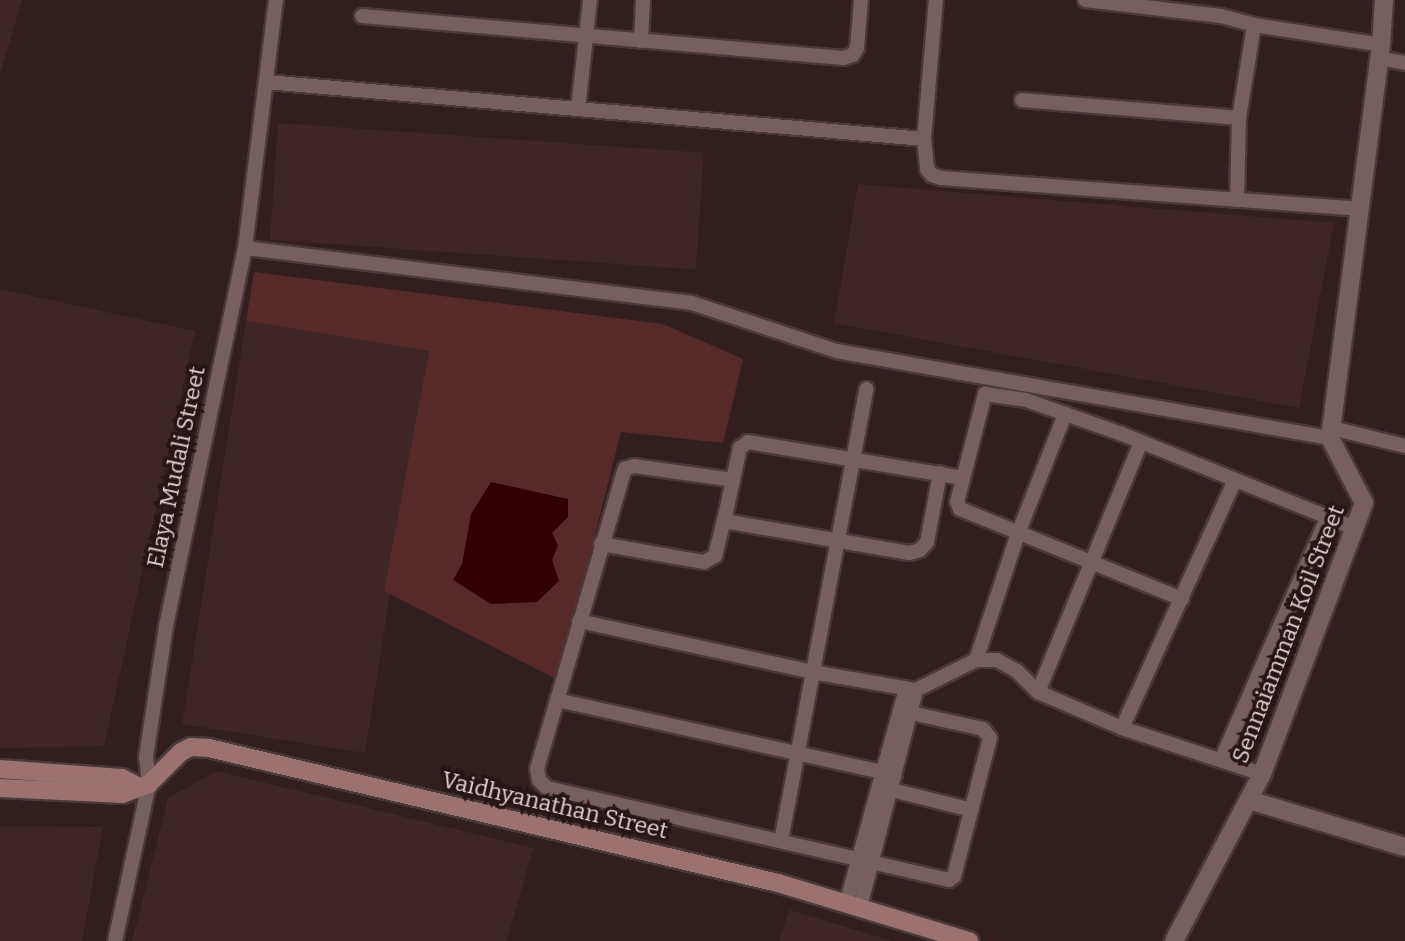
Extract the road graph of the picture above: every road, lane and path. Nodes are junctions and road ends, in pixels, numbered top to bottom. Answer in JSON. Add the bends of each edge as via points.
{"nodes":[{"id":1,"x":276,"y":0,"type":"edge"},
{"id":2,"x":590,"y":0,"type":"edge"},
{"id":3,"x":643,"y":0,"type":"edge"},
{"id":4,"x":861,"y":0,"type":"edge"},
{"id":5,"x":936,"y":0,"type":"edge"},
{"id":6,"x":1085,"y":0,"type":"edge"},
{"id":7,"x":1222,"y":0,"type":"edge"},
{"id":8,"x":1384,"y":0,"type":"edge"},
{"id":9,"x":1123,"y":3,"type":"edge"},
{"id":10,"x":362,"y":16,"type":"dead end"},
{"id":11,"x":1221,"y":16,"type":"junction"},
{"id":12,"x":1254,"y":25,"type":"junction"},
{"id":13,"x":586,"y":36,"type":"junction"},
{"id":14,"x":641,"y":41,"type":"junction"},
{"id":15,"x":1380,"y":52,"type":"junction"},
{"id":16,"x":1405,"y":63,"type":"edge"},
{"id":17,"x":266,"y":82,"type":"junction"},
{"id":18,"x":1022,"y":100,"type":"dead end"},
{"id":19,"x":578,"y":109,"type":"junction"},
{"id":20,"x":1239,"y":118,"type":"junction"},
{"id":21,"x":924,"y":139,"type":"junction"},
{"id":22,"x":1237,"y":200,"type":"junction"},
{"id":23,"x":1359,"y":209,"type":"junction"},
{"id":24,"x":245,"y":248,"type":"junction"},
{"id":25,"x":866,"y":389,"type":"dead end"},
{"id":26,"x":1065,"y":414,"type":"junction"},
{"id":27,"x":1331,"y":433,"type":"junction"},
{"id":28,"x":1141,"y":442,"type":"junction"},
{"id":29,"x":1405,"y":446,"type":"edge"},
{"id":30,"x":853,"y":459,"type":"junction"},
{"id":31,"x":940,"y":473,"type":"junction"},
{"id":32,"x":963,"y":478,"type":"junction"},
{"id":33,"x":733,"y":480,"type":"junction"},
{"id":34,"x":1235,"y":480,"type":"junction"},
{"id":35,"x":1327,"y":519,"type":"junction"},
{"id":36,"x":724,"y":521,"type":"junction"},
{"id":37,"x":1355,"y":528,"type":"junction"},
{"id":38,"x":1019,"y":531,"type":"junction"},
{"id":39,"x":836,"y":542,"type":"junction"},
{"id":40,"x":601,"y":544,"type":"junction"},
{"id":41,"x":1092,"y":562,"type":"junction"},
{"id":42,"x":1182,"y":599,"type":"junction"},
{"id":43,"x":579,"y":621,"type":"junction"},
{"id":44,"x":976,"y":660,"type":"junction"},
{"id":45,"x":812,"y":672,"type":"junction"},
{"id":46,"x":911,"y":690,"type":"junction"},
{"id":47,"x":1038,"y":692,"type":"junction"},
{"id":48,"x":557,"y":700,"type":"junction"},
{"id":49,"x":911,"y":713,"type":"junction"},
{"id":50,"x":1122,"y":728,"type":"junction"},
{"id":51,"x":797,"y":753,"type":"junction"},
{"id":52,"x":1221,"y":760,"type":"junction"},
{"id":53,"x":0,"y":769,"type":"edge"},
{"id":54,"x":889,"y":774,"type":"junction"},
{"id":55,"x":1262,"y":774,"type":"junction"},
{"id":56,"x":143,"y":785,"type":"junction"},
{"id":57,"x":0,"y":788,"type":"edge"},
{"id":58,"x":892,"y":790,"type":"junction"},
{"id":59,"x":1249,"y":800,"type":"junction"},
{"id":60,"x":972,"y":810,"type":"junction"},
{"id":61,"x":782,"y":841,"type":"junction"},
{"id":62,"x":1405,"y":847,"type":"edge"},
{"id":63,"x":865,"y":860,"type":"junction"},
{"id":64,"x":853,"y":905,"type":"junction"},
{"id":65,"x":115,"y":941,"type":"edge"},
{"id":66,"x":970,"y":941,"type":"edge"},
{"id":67,"x":1174,"y":941,"type":"edge"}],
"edges":[{"from":1,"to":17,"type":"street","name":"Elaya Mudali Street"},
{"from":2,"to":13,"type":"street"},
{"from":3,"to":14,"type":"street"},
{"from":4,"to":14,"type":"street","via":[[857,48],[843,58]]},
{"from":5,"to":21,"type":"street"},
{"from":6,"to":9,"type":"street"},
{"from":7,"to":11,"type":"street"},
{"from":8,"to":15,"type":"street"},
{"from":9,"to":11,"type":"street"},
{"from":10,"to":13,"type":"street"},
{"from":11,"to":12,"type":"street"},
{"from":12,"to":15,"type":"street"},
{"from":12,"to":20,"type":"street"},
{"from":13,"to":14,"type":"street"},
{"from":13,"to":19,"type":"street"},
{"from":15,"to":16,"type":"street"},
{"from":15,"to":23,"type":"street"},
{"from":17,"to":19,"type":"street"},
{"from":17,"to":24,"type":"street","name":"Elaya Mudali Street"},
{"from":18,"to":20,"type":"street"},
{"from":19,"to":21,"type":"street"},
{"from":20,"to":22,"type":"street"},
{"from":21,"to":22,"type":"street","via":[[927,169],[941,178]]},
{"from":22,"to":23,"type":"street"},
{"from":23,"to":27,"type":"street"},
{"from":24,"to":27,"type":"street","via":[[692,303],[836,351]]},
{"from":24,"to":56,"type":"street","name":"Elaya Mudali Street","via":[[166,626]]},
{"from":25,"to":30,"type":"street"},
{"from":26,"to":28,"type":"street"},
{"from":26,"to":32,"type":"street","via":[[1026,400],[985,394]]},
{"from":26,"to":38,"type":"street"},
{"from":27,"to":29,"type":"street"},
{"from":27,"to":37,"type":"street","name":"Sennaiamman Koil Street","via":[[1364,503]]},
{"from":28,"to":34,"type":"street"},
{"from":28,"to":41,"type":"street"},
{"from":30,"to":31,"type":"street"},
{"from":30,"to":33,"type":"street","via":[[748,442],[740,448]]},
{"from":30,"to":39,"type":"street"},
{"from":31,"to":32,"type":"street"},
{"from":31,"to":39,"type":"street","via":[[927,542],[920,550],[909,553]]},
{"from":32,"to":38,"type":"street","via":[[957,502],[960,509]]},
{"from":33,"to":36,"type":"street"},
{"from":33,"to":40,"type":"street","via":[[634,466],[625,469]]},
{"from":34,"to":35,"type":"street"},
{"from":34,"to":42,"type":"street"},
{"from":35,"to":37,"type":"street"},
{"from":35,"to":52,"type":"street"},
{"from":36,"to":39,"type":"street"},
{"from":36,"to":40,"type":"street","via":[[715,556],[704,562]]},
{"from":37,"to":55,"type":"street","name":"Sennaiamman Koil Street"},
{"from":38,"to":41,"type":"street"},
{"from":38,"to":44,"type":"street"},
{"from":39,"to":45,"type":"street"},
{"from":40,"to":43,"type":"street"},
{"from":41,"to":42,"type":"street"},
{"from":41,"to":47,"type":"street"},
{"from":42,"to":50,"type":"street"},
{"from":43,"to":45,"type":"street"},
{"from":43,"to":48,"type":"street"},
{"from":44,"to":46,"type":"street"},
{"from":44,"to":47,"type":"street","via":[[1006,663]]},
{"from":45,"to":46,"type":"street"},
{"from":45,"to":51,"type":"street"},
{"from":46,"to":49,"type":"street"},
{"from":46,"to":54,"type":"street"},
{"from":47,"to":50,"type":"street"},
{"from":48,"to":51,"type":"street"},
{"from":48,"to":61,"type":"street","via":[[537,769],[547,788]]},
{"from":49,"to":54,"type":"street"},
{"from":49,"to":60,"type":"street","via":[[989,732]]},
{"from":50,"to":52,"type":"street"},
{"from":51,"to":54,"type":"street"},
{"from":51,"to":61,"type":"street"},
{"from":52,"to":55,"type":"street"},
{"from":53,"to":56,"type":"main road","via":[[122,778]]},
{"from":54,"to":58,"type":"street"},
{"from":54,"to":63,"type":"street"},
{"from":55,"to":59,"type":"street","name":"Sennaiamman Koil Street"},
{"from":56,"to":57,"type":"main road","via":[[122,794]]},
{"from":56,"to":64,"type":"main road","name":"Vaidhyanathan Street","via":[[181,752],[191,747],[209,748]]},
{"from":56,"to":65,"type":"street","name":"Elaya Mudali Street"},
{"from":58,"to":60,"type":"street"},
{"from":58,"to":63,"type":"street"},
{"from":59,"to":62,"type":"street"},
{"from":59,"to":67,"type":"street","name":"Sennaiamman Koil Street"},
{"from":60,"to":63,"type":"street","via":[[954,876],[949,880]]},
{"from":61,"to":63,"type":"street"},
{"from":63,"to":64,"type":"street"},
{"from":64,"to":66,"type":"main road","name":"Vaidhyanathan Street"}]}
